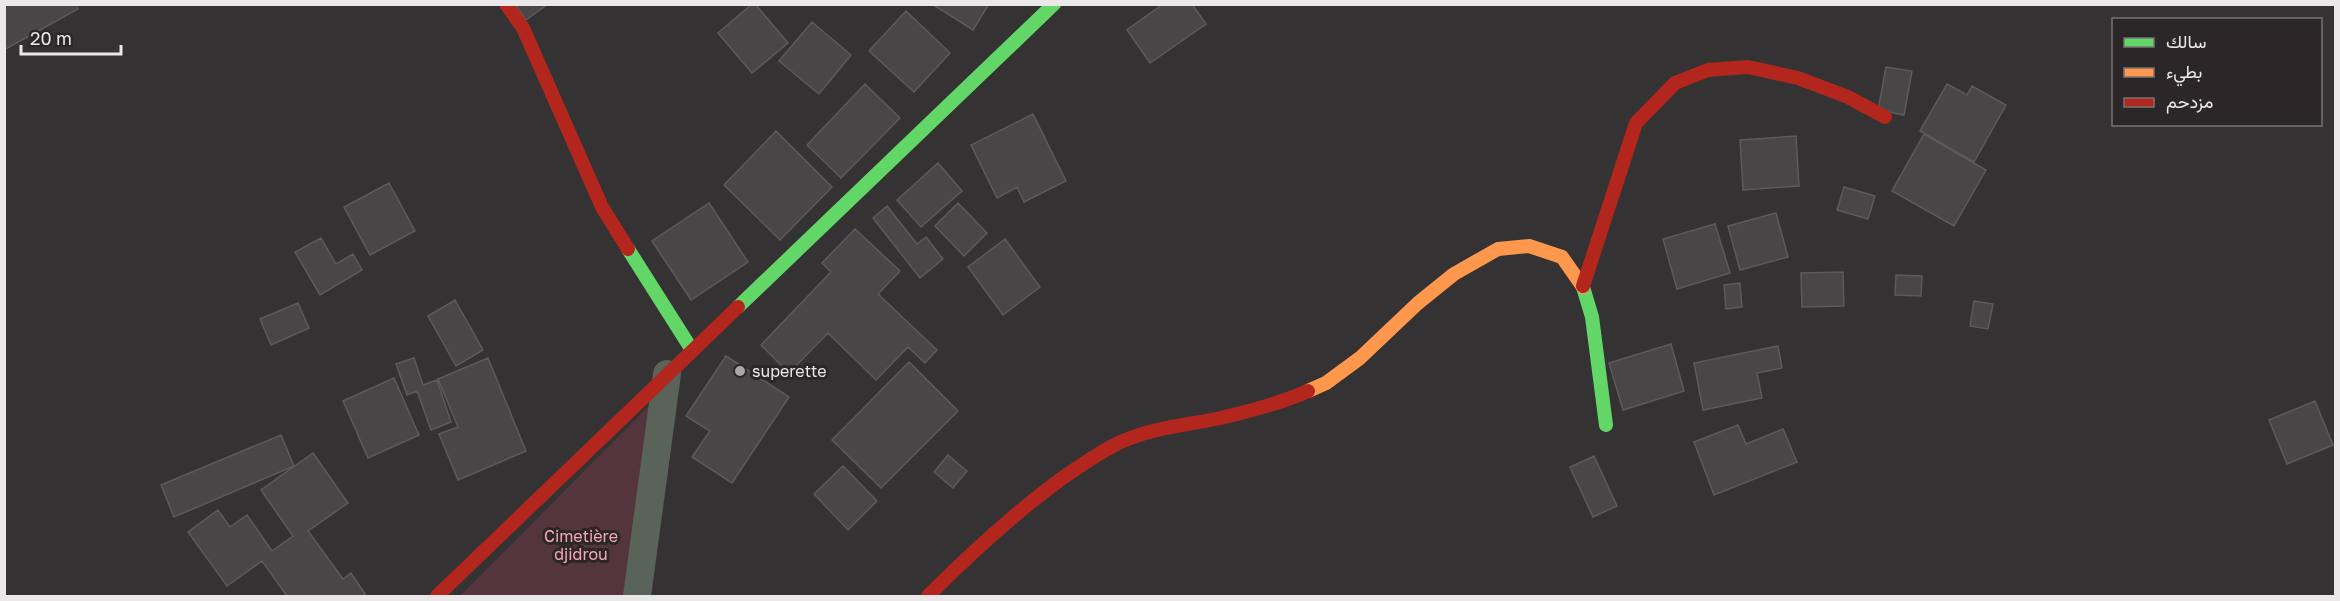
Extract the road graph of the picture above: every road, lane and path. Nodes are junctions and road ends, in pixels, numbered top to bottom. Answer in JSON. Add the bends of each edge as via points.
{"nodes":[{"id":1,"x":506,"y":4,"type":"edge"},
{"id":2,"x":1054,"y":4,"type":"edge"},
{"id":3,"x":1885,"y":117,"type":"dead end"},
{"id":4,"x":1583,"y":286,"type":"junction"},
{"id":5,"x":692,"y":350,"type":"junction"},
{"id":6,"x":667,"y":374,"type":"junction"},
{"id":7,"x":1606,"y":425,"type":"dead end"},
{"id":8,"x":437,"y":597,"type":"edge"},
{"id":9,"x":637,"y":597,"type":"edge"},
{"id":10,"x":928,"y":597,"type":"edge"}],
"edges":[{"from":1,"to":5,"type":"street","via":[[523,28],[602,207]]},
{"from":2,"to":5,"type":"street"},
{"from":3,"to":4,"type":"street","via":[[1848,97],[1798,78],[1749,67],[1708,70],[1675,83],[1636,123]]},
{"from":4,"to":7,"type":"street","via":[[1592,317]]},
{"from":4,"to":10,"type":"street","via":[[1562,257],[1528,246],[1498,249],[1454,274],[1360,358],[1326,383],[1279,403],[1175,425],[1123,441],[1077,468],[977,546]]},
{"from":5,"to":6,"type":"street"},
{"from":6,"to":8,"type":"street"},
{"from":6,"to":9,"type":"street"}]}
